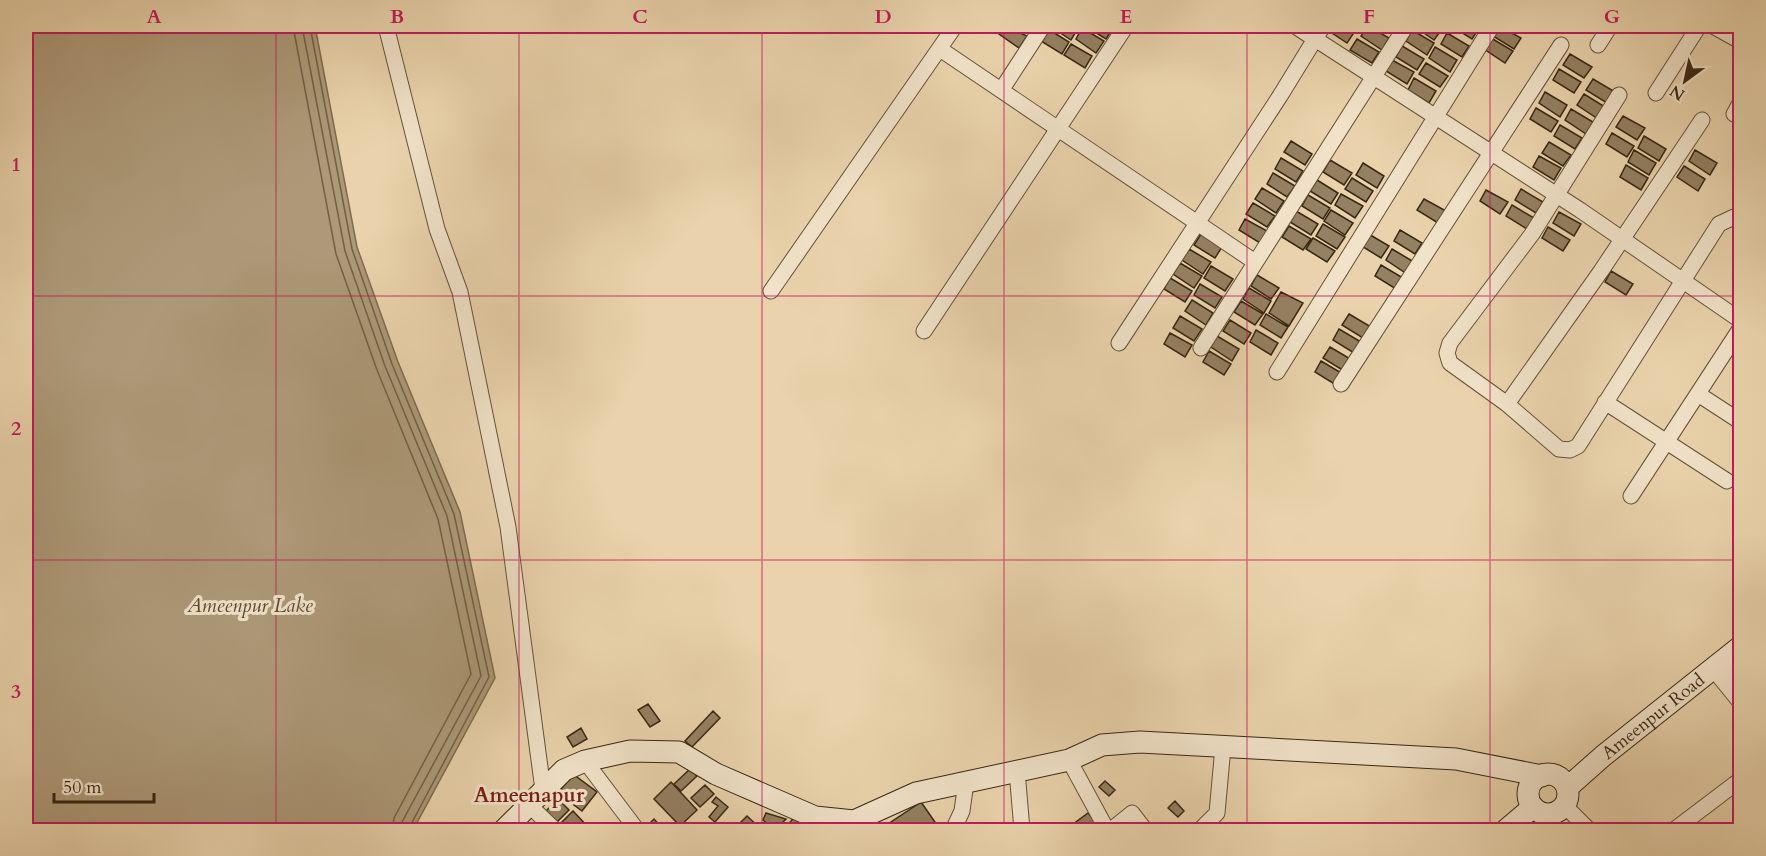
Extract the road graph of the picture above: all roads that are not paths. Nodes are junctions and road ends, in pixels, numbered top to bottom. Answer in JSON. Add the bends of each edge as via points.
{"nodes":[{"id":1,"x":386,"y":26,"type":"edge"},
{"id":2,"x":955,"y":26,"type":"edge"},
{"id":3,"x":1043,"y":26,"type":"edge"},
{"id":4,"x":1126,"y":26,"type":"edge"},
{"id":5,"x":1295,"y":26,"type":"edge"},
{"id":6,"x":1406,"y":26,"type":"edge"},
{"id":7,"x":1492,"y":26,"type":"edge"},
{"id":8,"x":1611,"y":26,"type":"edge"},
{"id":9,"x":1699,"y":26,"type":"edge"},
{"id":10,"x":1713,"y":26,"type":"edge"},
{"id":11,"x":1318,"y":32,"type":"edge"},
{"id":12,"x":1740,"y":41,"type":"edge"},
{"id":13,"x":1561,"y":45,"type":"dead end"},
{"id":14,"x":1598,"y":45,"type":"dead end"},
{"id":15,"x":940,"y":49,"type":"junction"},
{"id":16,"x":1373,"y":77,"type":"junction"},
{"id":17,"x":1002,"y":89,"type":"junction"},
{"id":18,"x":1656,"y":93,"type":"dead end"},
{"id":19,"x":1619,"y":95,"type":"dead end"},
{"id":20,"x":1434,"y":116,"type":"junction"},
{"id":21,"x":1702,"y":120,"type":"dead end"},
{"id":22,"x":1057,"y":128,"type":"junction"},
{"id":23,"x":1490,"y":152,"type":"junction"},
{"id":24,"x":1557,"y":195,"type":"junction"},
{"id":25,"x":1740,"y":221,"type":"edge"},
{"id":26,"x":1197,"y":222,"type":"junction"},
{"id":27,"x":1622,"y":239,"type":"junction"},
{"id":28,"x":1255,"y":262,"type":"junction"},
{"id":29,"x":1683,"y":281,"type":"junction"},
{"id":30,"x":771,"y":291,"type":"dead end"},
{"id":31,"x":1740,"y":320,"type":"edge"},
{"id":32,"x":1740,"y":329,"type":"edge"},
{"id":33,"x":924,"y":331,"type":"dead end"},
{"id":34,"x":1119,"y":344,"type":"dead end"},
{"id":35,"x":1201,"y":348,"type":"dead end"},
{"id":36,"x":1277,"y":372,"type":"dead end"},
{"id":37,"x":1341,"y":384,"type":"dead end"},
{"id":38,"x":1698,"y":394,"type":"junction"},
{"id":39,"x":1605,"y":402,"type":"junction"},
{"id":40,"x":1507,"y":404,"type":"junction"},
{"id":41,"x":1738,"y":420,"type":"dead end"},
{"id":42,"x":1666,"y":442,"type":"junction"},
{"id":43,"x":1727,"y":481,"type":"dead end"},
{"id":44,"x":1631,"y":496,"type":"dead end"},
{"id":45,"x":1726,"y":659,"type":"edge"},
{"id":46,"x":1740,"y":679,"type":"edge"},
{"id":47,"x":1740,"y":702,"type":"edge"},
{"id":48,"x":1222,"y":747,"type":"junction"},
{"id":49,"x":1069,"y":760,"type":"junction"},
{"id":50,"x":585,"y":761,"type":"junction"},
{"id":51,"x":1017,"y":771,"type":"junction"},
{"id":52,"x":1740,"y":780,"type":"edge"},
{"id":53,"x":966,"y":782,"type":"junction"},
{"id":54,"x":1557,"y":786,"type":"junction"},
{"id":55,"x":536,"y":798,"type":"junction"},
{"id":56,"x":1533,"y":807,"type":"junction"},
{"id":57,"x":832,"y":825,"type":"edge"},
{"id":58,"x":504,"y":831,"type":"edge"},
{"id":59,"x":555,"y":831,"type":"edge"},
{"id":60,"x":637,"y":831,"type":"edge"},
{"id":61,"x":953,"y":831,"type":"edge"},
{"id":62,"x":1022,"y":831,"type":"edge"},
{"id":63,"x":1109,"y":831,"type":"edge"},
{"id":64,"x":1145,"y":831,"type":"edge"},
{"id":65,"x":1200,"y":831,"type":"edge"},
{"id":66,"x":1506,"y":831,"type":"edge"},
{"id":67,"x":1589,"y":831,"type":"edge"},
{"id":68,"x":1674,"y":831,"type":"edge"}],
"edges":[{"from":1,"to":55,"type":"street","via":[[437,229],[463,303],[508,527]]},
{"from":2,"to":15,"type":"street"},
{"from":3,"to":17,"type":"street"},
{"from":4,"to":22,"type":"street"},
{"from":5,"to":11,"type":"street"},
{"from":6,"to":16,"type":"street"},
{"from":7,"to":20,"type":"street"},
{"from":8,"to":14,"type":"street"},
{"from":9,"to":18,"type":"street"},
{"from":10,"to":12,"type":"street"},
{"from":11,"to":16,"type":"street"},
{"from":11,"to":26,"type":"street"},
{"from":13,"to":23,"type":"street"},
{"from":15,"to":17,"type":"street"},
{"from":15,"to":30,"type":"street"},
{"from":16,"to":20,"type":"street"},
{"from":16,"to":28,"type":"street"},
{"from":17,"to":22,"type":"street"},
{"from":19,"to":24,"type":"street"},
{"from":20,"to":23,"type":"street"},
{"from":20,"to":36,"type":"street"},
{"from":21,"to":27,"type":"street"},
{"from":22,"to":26,"type":"street"},
{"from":22,"to":33,"type":"street"},
{"from":23,"to":24,"type":"street"},
{"from":23,"to":37,"type":"street"},
{"from":24,"to":27,"type":"street"},
{"from":24,"to":40,"type":"street","via":[[1450,343],[1447,353],[1450,363]]},
{"from":25,"to":29,"type":"street","via":[[1734,217],[1719,224]]},
{"from":26,"to":28,"type":"street"},
{"from":26,"to":34,"type":"street"},
{"from":27,"to":29,"type":"street"},
{"from":27,"to":40,"type":"street"},
{"from":28,"to":35,"type":"street"},
{"from":29,"to":31,"type":"street"},
{"from":29,"to":39,"type":"street"},
{"from":32,"to":38,"type":"street"},
{"from":38,"to":41,"type":"street"},
{"from":38,"to":42,"type":"street"},
{"from":39,"to":40,"type":"street","via":[[1578,446],[1570,450],[1559,449]]},
{"from":39,"to":42,"type":"street"},
{"from":42,"to":43,"type":"street"},
{"from":42,"to":44,"type":"street"},
{"from":45,"to":46,"type":"street"},
{"from":45,"to":47,"type":"street"},
{"from":45,"to":54,"type":"street","name":"Ameenpur Road","via":[[1603,756]]},
{"from":48,"to":49,"type":"street","via":[[1140,742],[1102,745]]},
{"from":48,"to":54,"type":"street","via":[[1456,759]]},
{"from":48,"to":65,"type":"street","via":[[1217,813]]},
{"from":49,"to":51,"type":"street"},
{"from":49,"to":63,"type":"street"},
{"from":50,"to":55,"type":"street","via":[[564,770]]},
{"from":50,"to":57,"type":"street","via":[[630,751],[679,752],[716,774]]},
{"from":50,"to":60,"type":"street"},
{"from":51,"to":53,"type":"street"},
{"from":51,"to":62,"type":"street"},
{"from":52,"to":68,"type":"street"},
{"from":53,"to":57,"type":"street","via":[[916,793],[854,821]]},
{"from":53,"to":61,"type":"street","via":[[962,811]]},
{"from":54,"to":56,"type":"street","via":[[1529,788]]},
{"from":54,"to":56,"type":"street","name":"Ameenpur Road","via":[[1552,813]]},
{"from":54,"to":67,"type":"street"},
{"from":55,"to":58,"type":"street"},
{"from":55,"to":59,"type":"street"},
{"from":56,"to":66,"type":"street"},
{"from":63,"to":64,"type":"street","via":[[1132,813]]}]}
